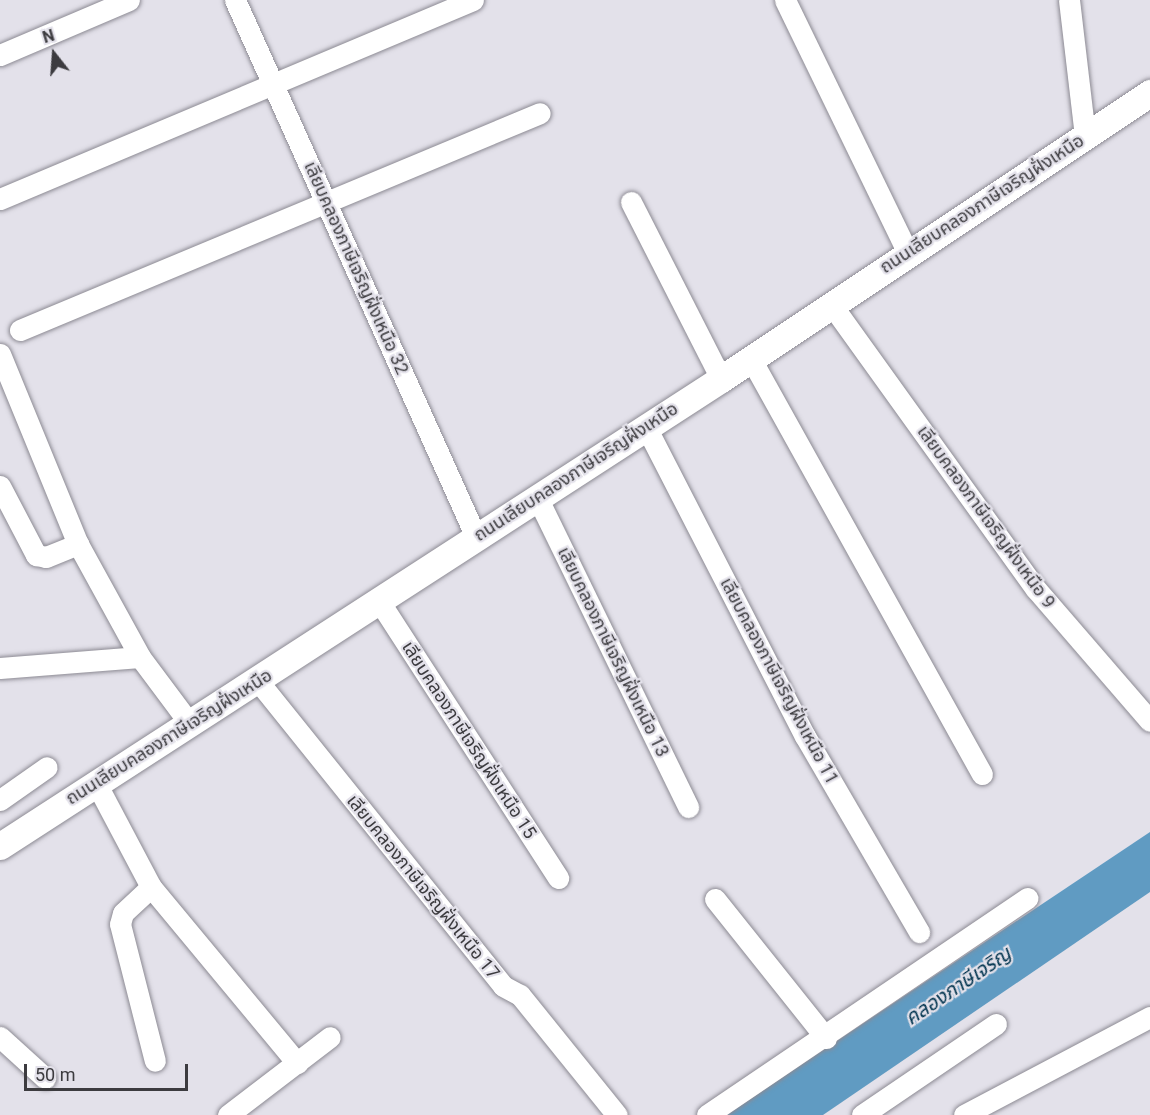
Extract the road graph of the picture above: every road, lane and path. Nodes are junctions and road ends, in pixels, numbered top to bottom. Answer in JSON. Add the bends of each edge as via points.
{"nodes":[{"id":1,"x":129,"y":0,"type":"edge"},
{"id":2,"x":235,"y":0,"type":"edge"},
{"id":3,"x":473,"y":0,"type":"edge"},
{"id":4,"x":785,"y":0,"type":"edge"},
{"id":5,"x":1069,"y":0,"type":"edge"},
{"id":6,"x":0,"y":55,"type":"edge"},
{"id":7,"x":273,"y":84,"type":"junction"},
{"id":8,"x":1150,"y":93,"type":"edge"},
{"id":9,"x":540,"y":113,"type":"dead end"},
{"id":10,"x":1085,"y":137,"type":"junction"},
{"id":11,"x":0,"y":199,"type":"edge"},
{"id":12,"x":632,"y":202,"type":"dead end"},
{"id":13,"x":327,"y":204,"type":"junction"},
{"id":14,"x":907,"y":251,"type":"junction"},
{"id":15,"x":831,"y":304,"type":"junction"},
{"id":16,"x":20,"y":330,"type":"dead end"},
{"id":17,"x":0,"y":354,"type":"edge"},
{"id":18,"x":751,"y":359,"type":"junction"},
{"id":19,"x":721,"y":379,"type":"junction"},
{"id":20,"x":646,"y":427,"type":"junction"},
{"id":21,"x":0,"y":486,"type":"edge"},
{"id":22,"x":537,"y":497,"type":"junction"},
{"id":23,"x":476,"y":537,"type":"junction"},
{"id":24,"x":78,"y":544,"type":"junction"},
{"id":25,"x":379,"y":601,"type":"junction"},
{"id":26,"x":140,"y":657,"type":"junction"},
{"id":27,"x":0,"y":668,"type":"edge"},
{"id":28,"x":258,"y":681,"type":"junction"},
{"id":29,"x":1150,"y":721,"type":"edge"},
{"id":30,"x":190,"y":724,"type":"junction"},
{"id":31,"x":47,"y":767,"type":"dead end"},
{"id":32,"x":982,"y":774,"type":"dead end"},
{"id":33,"x":96,"y":783,"type":"junction"},
{"id":34,"x":0,"y":800,"type":"edge"},
{"id":35,"x":688,"y":807,"type":"dead end"},
{"id":36,"x":0,"y":846,"type":"edge"},
{"id":37,"x":558,"y":878,"type":"dead end"},
{"id":38,"x":151,"y":887,"type":"junction"},
{"id":39,"x":1027,"y":898,"type":"dead end"},
{"id":40,"x":715,"y":899,"type":"dead end"},
{"id":41,"x":919,"y":932,"type":"dead end"},
{"id":42,"x":1150,"y":1017,"type":"edge"},
{"id":43,"x":996,"y":1024,"type":"dead end"},
{"id":44,"x":0,"y":1037,"type":"edge"},
{"id":45,"x":330,"y":1037,"type":"dead end"},
{"id":46,"x":826,"y":1038,"type":"junction"},
{"id":47,"x":155,"y":1061,"type":"dead end"},
{"id":48,"x":297,"y":1063,"type":"junction"},
{"id":49,"x":45,"y":1078,"type":"dead end"},
{"id":50,"x":228,"y":1115,"type":"edge"},
{"id":51,"x":616,"y":1115,"type":"edge"},
{"id":52,"x":707,"y":1115,"type":"edge"},
{"id":53,"x":861,"y":1115,"type":"edge"},
{"id":54,"x":964,"y":1115,"type":"edge"}],
"edges":[{"from":1,"to":6,"type":"street"},
{"from":2,"to":7,"type":"street","name":"เลียบคลองภาษีเจริญฝั่งเหนือ 32"},
{"from":3,"to":7,"type":"street"},
{"from":4,"to":14,"type":"street"},
{"from":5,"to":10,"type":"street"},
{"from":7,"to":11,"type":"street"},
{"from":7,"to":13,"type":"street","name":"เลียบคลองภาษีเจริญฝั่งเหนือ 32"},
{"from":8,"to":10,"type":"main road","name":"ถนนเลียบคลองภาษีเจริญฝั่งเหนือ"},
{"from":9,"to":13,"type":"street"},
{"from":10,"to":14,"type":"main road","name":"ถนนเลียบคลองภาษีเจริญฝั่งเหนือ"},
{"from":12,"to":19,"type":"street"},
{"from":13,"to":16,"type":"street"},
{"from":13,"to":23,"type":"street","name":"เลียบคลองภาษีเจริญฝั่งเหนือ 32"},
{"from":14,"to":15,"type":"main road","name":"ถนนเลียบคลองภาษีเจริญฝั่งเหนือ"},
{"from":15,"to":18,"type":"main road","name":"ถนนเลียบคลองภาษีเจริญฝั่งเหนือ"},
{"from":15,"to":29,"type":"street","name":"เลียบคลองภาษีเจริญฝั่งเหนือ 9","via":[[1036,589]]},
{"from":17,"to":24,"type":"street"},
{"from":18,"to":19,"type":"main road","name":"ถนนเลียบคลองภาษีเจริญฝั่งเหนือ"},
{"from":18,"to":32,"type":"street"},
{"from":19,"to":20,"type":"main road","name":"ถนนเลียบคลองภาษีเจริญฝั่งเหนือ"},
{"from":20,"to":22,"type":"main road","name":"ถนนเลียบคลองภาษีเจริญฝั่งเหนือ"},
{"from":20,"to":41,"type":"street","name":"เลียบคลองภาษีเจริญฝั่งเหนือ 11","via":[[806,736]]},
{"from":21,"to":24,"type":"street","via":[[36,555],[46,557]]},
{"from":22,"to":23,"type":"main road","name":"ถนนเลียบคลองภาษีเจริญฝั่งเหนือ"},
{"from":22,"to":35,"type":"street","name":"เลียบคลองภาษีเจริญฝั่งเหนือ 13"},
{"from":23,"to":25,"type":"main road","name":"ถนนเลียบคลองภาษีเจริญฝั่งเหนือ"},
{"from":24,"to":26,"type":"street"},
{"from":25,"to":28,"type":"main road","name":"ถนนเลียบคลองภาษีเจริญฝั่งเหนือ"},
{"from":25,"to":37,"type":"street","name":"เลียบคลองภาษีเจริญฝั่งเหนือ 15"},
{"from":26,"to":27,"type":"street"},
{"from":26,"to":30,"type":"street"},
{"from":28,"to":30,"type":"main road","name":"ถนนเลียบคลองภาษีเจริญฝั่งเหนือ"},
{"from":28,"to":51,"type":"street","name":"เลียบคลองภาษีเจริญฝั่งเหนือ 17","via":[[503,986],[520,995]]},
{"from":30,"to":33,"type":"main road","name":"ถนนเลียบคลองภาษีเจริญฝั่งเหนือ"},
{"from":31,"to":34,"type":"street"},
{"from":33,"to":36,"type":"main road","name":"ถนนเลียบคลองภาษีเจริญฝั่งเหนือ"},
{"from":33,"to":38,"type":"street"},
{"from":38,"to":47,"type":"street","via":[[123,913],[120,924]]},
{"from":38,"to":48,"type":"street"},
{"from":39,"to":46,"type":"street"},
{"from":40,"to":46,"type":"street"},
{"from":42,"to":54,"type":"street"},
{"from":43,"to":53,"type":"street"},
{"from":44,"to":49,"type":"street"},
{"from":45,"to":48,"type":"street"},
{"from":46,"to":52,"type":"street"},
{"from":48,"to":50,"type":"street"}]}
